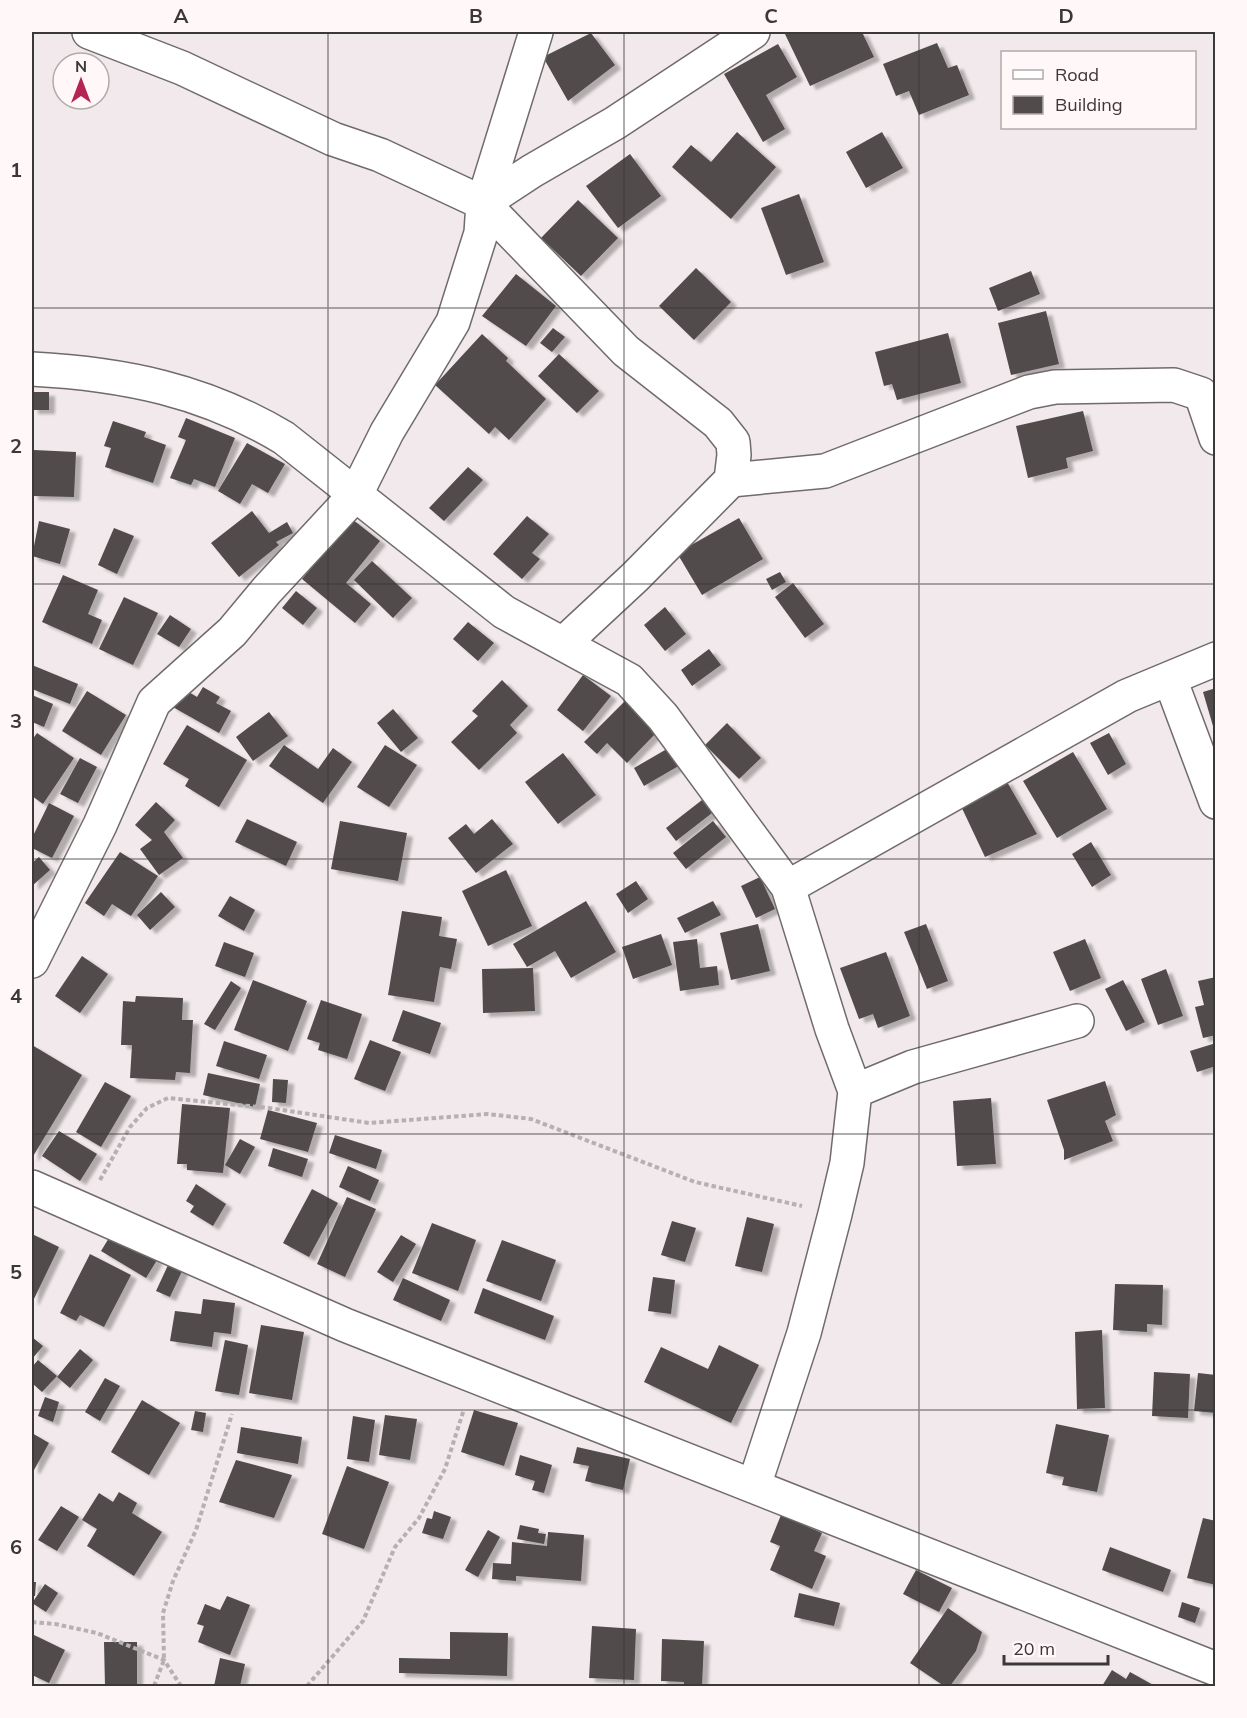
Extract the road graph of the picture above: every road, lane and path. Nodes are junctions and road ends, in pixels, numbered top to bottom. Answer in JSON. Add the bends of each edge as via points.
{"nodes":[{"id":1,"x":89,"y":32,"type":"edge"},
{"id":2,"x":536,"y":32,"type":"edge"},
{"id":3,"x":753,"y":32,"type":"edge"},
{"id":4,"x":483,"y":203,"type":"junction"},
{"id":5,"x":32,"y":369,"type":"edge"},
{"id":6,"x":1215,"y":438,"type":"edge"},
{"id":7,"x":731,"y":480,"type":"junction"},
{"id":8,"x":356,"y":494,"type":"junction"},
{"id":9,"x":564,"y":643,"type":"junction"},
{"id":10,"x":1215,"y":658,"type":"edge"},
{"id":11,"x":1170,"y":679,"type":"junction"},
{"id":12,"x":1215,"y":802,"type":"edge"},
{"id":13,"x":788,"y":887,"type":"junction"},
{"id":14,"x":32,"y":961,"type":"edge"},
{"id":15,"x":1077,"y":1021,"type":"dead end"},
{"id":16,"x":855,"y":1091,"type":"junction"},
{"id":17,"x":32,"y":1188,"type":"edge"},
{"id":18,"x":82,"y":1211,"type":"junction"},
{"id":19,"x":835,"y":1214,"type":"junction"},
{"id":20,"x":475,"y":1377,"type":"junction"},
{"id":21,"x":232,"y":1414,"type":"dead end"},
{"id":22,"x":754,"y":1486,"type":"junction"},
{"id":23,"x":32,"y":1622,"type":"edge"},
{"id":24,"x":164,"y":1660,"type":"junction"},
{"id":25,"x":1215,"y":1669,"type":"edge"},
{"id":26,"x":154,"y":1686,"type":"edge"},
{"id":27,"x":181,"y":1686,"type":"edge"},
{"id":28,"x":306,"y":1686,"type":"edge"}],
"edges":[{"from":1,"to":4,"type":"street","via":[[182,68]]},
{"from":2,"to":4,"type":"street"},
{"from":3,"to":4,"type":"street","via":[[615,123]]},
{"from":4,"to":7,"type":"street","via":[[626,351],[718,423],[733,442]]},
{"from":4,"to":8,"type":"street","via":[[481,233],[453,322],[387,432]]},
{"from":5,"to":8,"type":"street","via":[[131,378],[251,418],[284,438]]},
{"from":6,"to":7,"type":"street","via":[[1202,394],[1190,389],[1174,385],[1055,387],[999,402],[825,471]]},
{"from":7,"to":9,"type":"street"},
{"from":8,"to":9,"type":"street","via":[[504,612]]},
{"from":8,"to":14,"type":"street","via":[[232,632],[154,702],[100,825]]},
{"from":9,"to":13,"type":"street","via":[[629,680],[645,697]]},
{"from":10,"to":11,"type":"street"},
{"from":11,"to":12,"type":"street"},
{"from":11,"to":13,"type":"street","via":[[1127,696]]},
{"from":13,"to":16,"type":"street"},
{"from":15,"to":16,"type":"street","via":[[913,1067]]},
{"from":16,"to":19,"type":"street","via":[[847,1163]]},
{"from":17,"to":18,"type":"street"},
{"from":18,"to":19,"type":"path","via":[[130,1127],[147,1108],[168,1098],[369,1123],[488,1114],[531,1119],[695,1182]]},
{"from":18,"to":20,"type":"street","via":[[282,1300]]},
{"from":19,"to":22,"type":"street","via":[[804,1333]]},
{"from":20,"to":22,"type":"street"},
{"from":20,"to":28,"type":"path","via":[[445,1469],[419,1518],[395,1547],[363,1621]]},
{"from":21,"to":24,"type":"path","via":[[196,1530],[163,1613]]},
{"from":22,"to":25,"type":"street"},
{"from":23,"to":24,"type":"path","via":[[97,1633]]},
{"from":24,"to":26,"type":"path"},
{"from":24,"to":27,"type":"path"}]}
